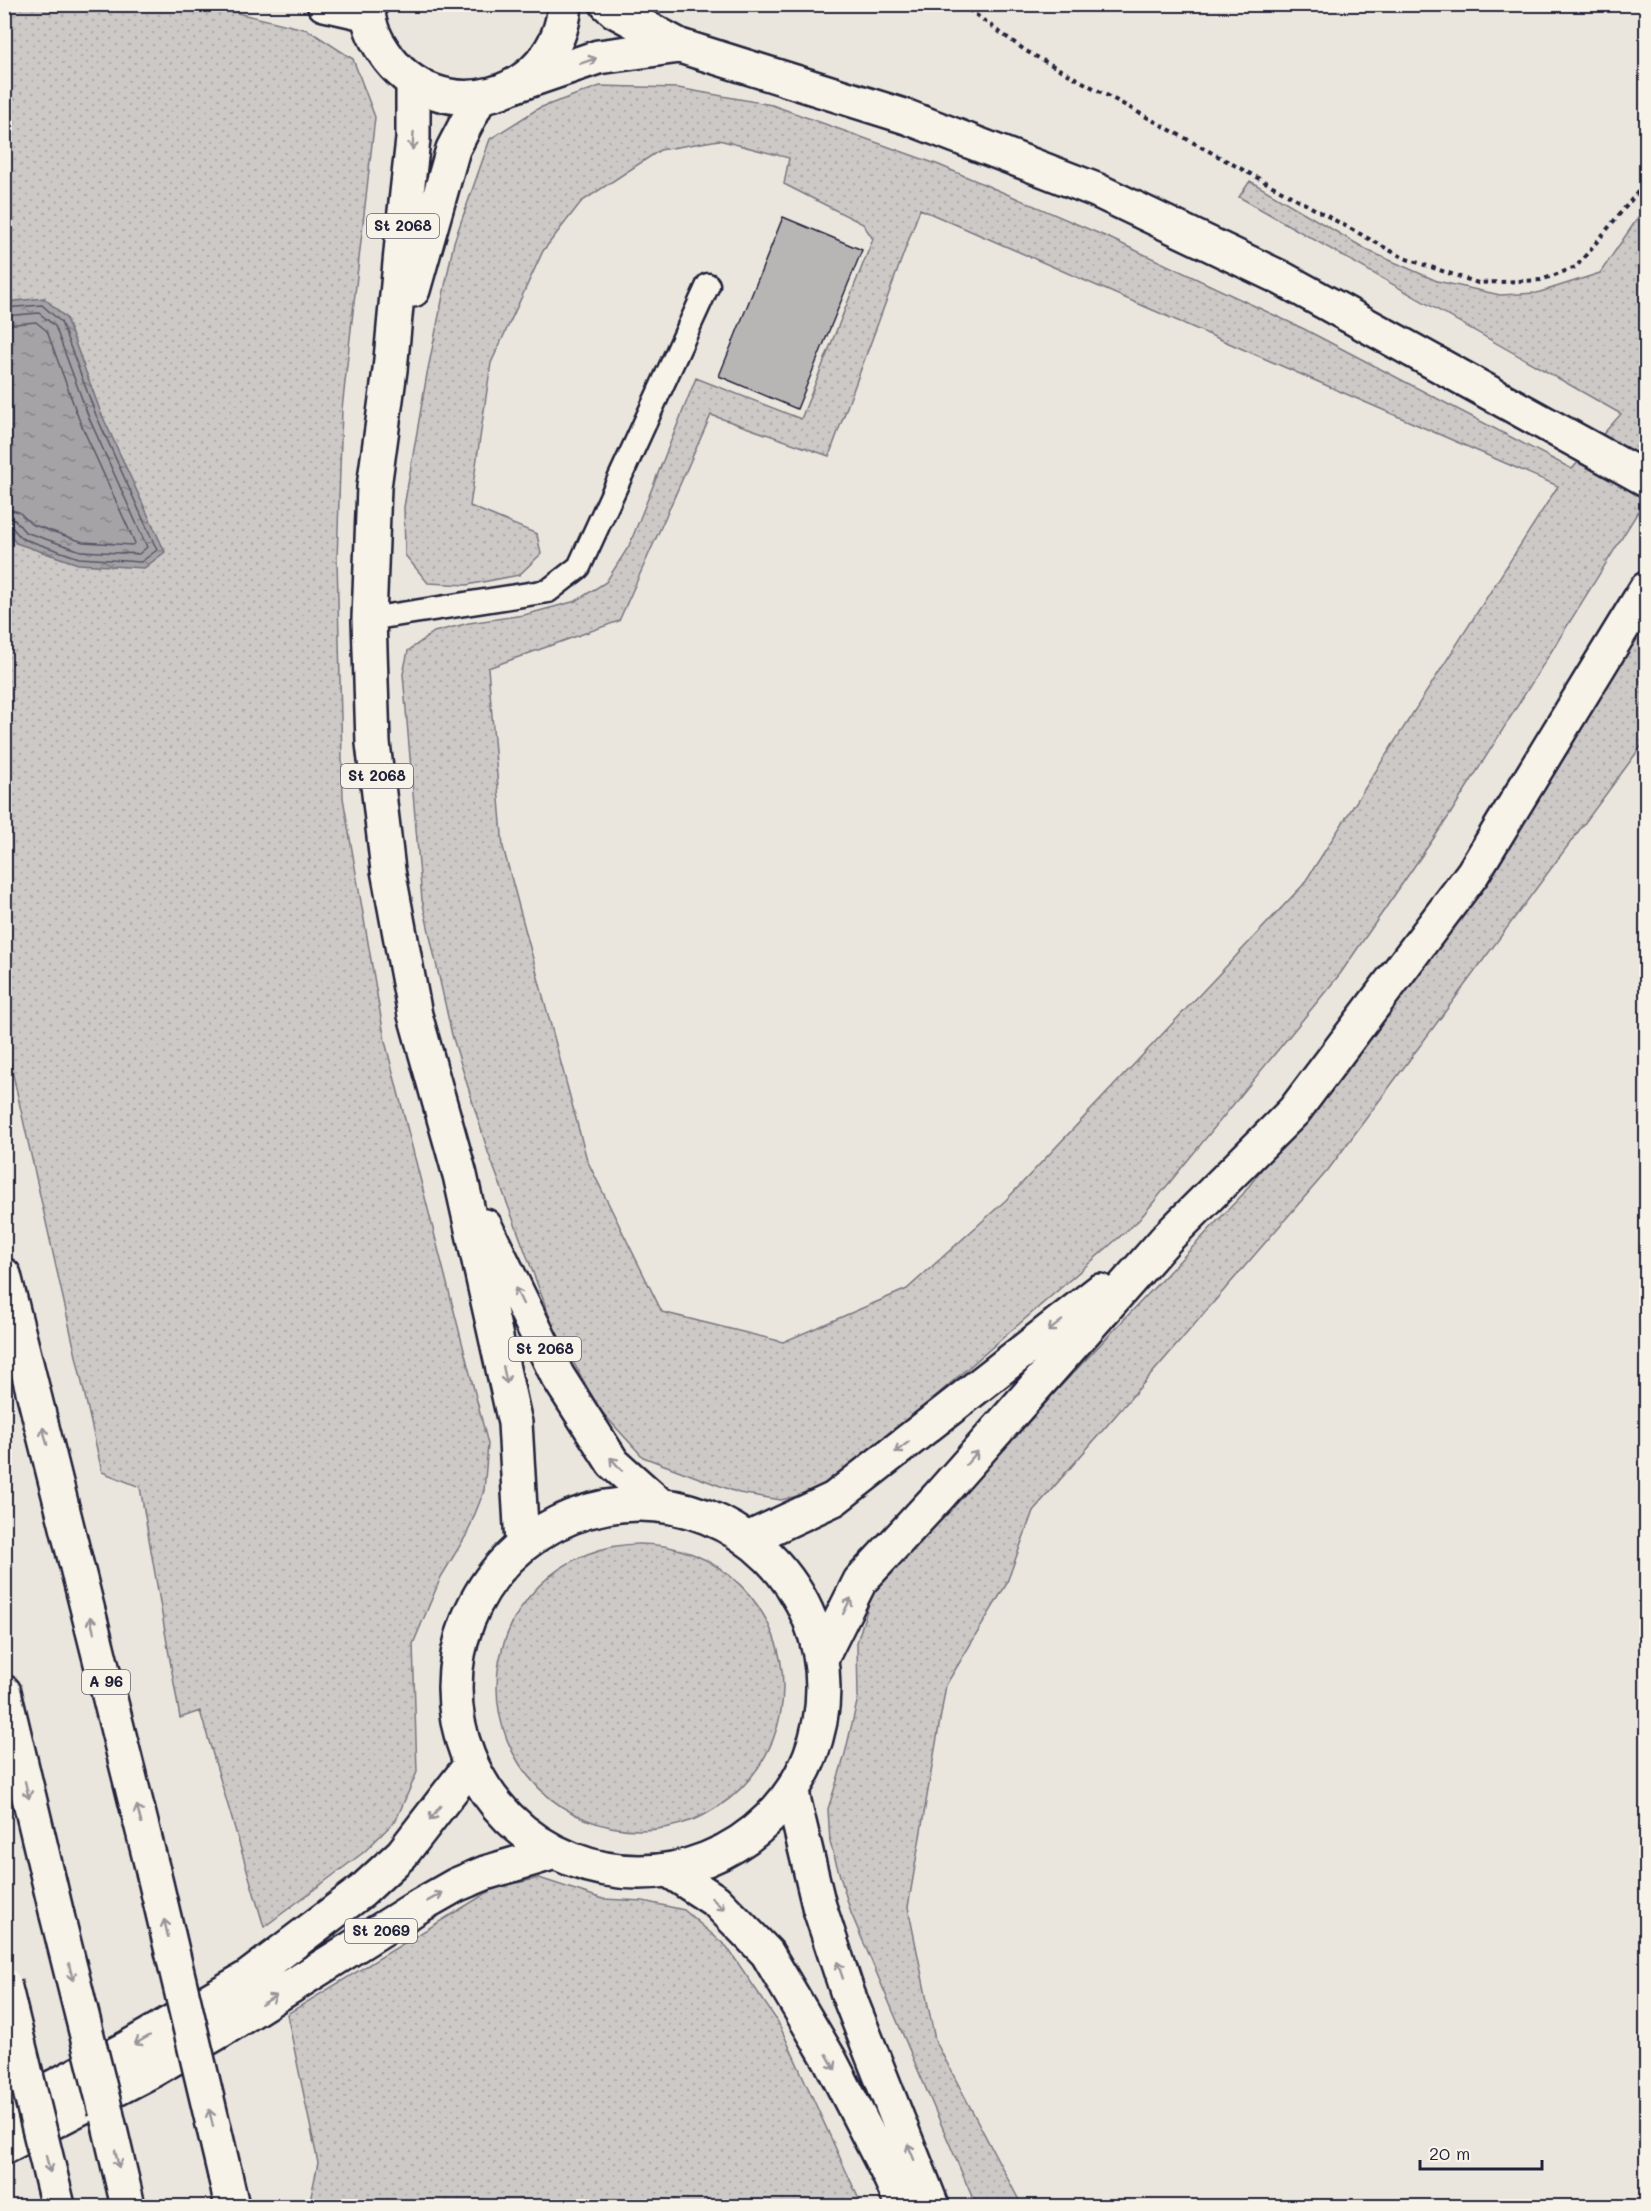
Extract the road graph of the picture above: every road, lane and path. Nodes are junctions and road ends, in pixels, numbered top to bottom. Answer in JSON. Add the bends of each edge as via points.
{"nodes":[{"id":1,"x":324,"y":4,"type":"edge"},
{"id":2,"x":565,"y":4,"type":"edge"},
{"id":3,"x":607,"y":4,"type":"edge"},
{"id":4,"x":961,"y":4,"type":"edge"},
{"id":5,"x":368,"y":9,"type":"edge"},
{"id":6,"x":680,"y":46,"type":"junction"},
{"id":7,"x":413,"y":83,"type":"junction"},
{"id":8,"x":513,"y":86,"type":"junction"},
{"id":9,"x":480,"y":97,"type":"junction"},
{"id":10,"x":1647,"y":182,"type":"edge"},
{"id":11,"x":708,"y":285,"type":"dead end"},
{"id":12,"x":390,"y":370,"type":"junction"},
{"id":13,"x":1647,"y":479,"type":"edge"},
{"id":14,"x":1647,"y":590,"type":"edge"},
{"id":15,"x":369,"y":619,"type":"junction"},
{"id":16,"x":460,"y":1175,"type":"junction"},
{"id":17,"x":1167,"y":1238,"type":"junction"},
{"id":18,"x":4,"y":1275,"type":"edge"},
{"id":19,"x":659,"y":1504,"type":"junction"},
{"id":20,"x":748,"y":1539,"type":"junction"},
{"id":21,"x":522,"y":1543,"type":"junction"},
{"id":22,"x":821,"y":1659,"type":"junction"},
{"id":23,"x":4,"y":1692,"type":"edge"},
{"id":24,"x":470,"y":1766,"type":"junction"},
{"id":25,"x":792,"y":1793,"type":"junction"},
{"id":26,"x":552,"y":1853,"type":"junction"},
{"id":27,"x":670,"y":1871,"type":"junction"},
{"id":28,"x":4,"y":1984,"type":"edge"},
{"id":29,"x":4,"y":2113,"type":"edge"},
{"id":30,"x":4,"y":2147,"type":"edge"},
{"id":31,"x":58,"y":2206,"type":"edge"},
{"id":32,"x":128,"y":2206,"type":"edge"},
{"id":33,"x":232,"y":2206,"type":"edge"},
{"id":34,"x":903,"y":2206,"type":"edge"},
{"id":35,"x":932,"y":2206,"type":"edge"}],
"edges":[{"from":1,"to":5,"type":"main road"},
{"from":2,"to":8,"type":"main road","via":[[564,21],[554,48],[536,70]]},
{"from":3,"to":6,"type":"main road"},
{"from":4,"to":10,"type":"path","via":[[1026,51],[1404,258],[1478,283],[1541,280],[1576,267]]},
{"from":5,"to":7,"type":"main road","via":[[376,41],[392,64]]},
{"from":8,"to":6,"type":"main road","one_way":true,"via":[[598,57]]},
{"from":6,"to":13,"type":"main road","via":[[907,117],[1096,190],[1281,278]]},
{"from":7,"to":9,"type":"main road","via":[[457,98]]},
{"from":7,"to":12,"type":"main road","number":"St 2068","one_way":true,"via":[[413,139]]},
{"from":8,"to":9,"type":"main road"},
{"from":9,"to":12,"type":"main road","number":"St 2068","via":[[453,149]]},
{"from":11,"to":15,"type":"lane","via":[[579,567],[548,591]]},
{"from":12,"to":15,"type":"main road","number":"St 2068","via":[[374,488]]},
{"from":14,"to":17,"type":"main road","via":[[1473,873],[1294,1111]]},
{"from":15,"to":16,"type":"main road","number":"St 2068","via":[[373,743],[388,870],[415,1015]]},
{"from":19,"to":16,"type":"main road","number":"St 2068","one_way":true,"via":[[613,1463],[557,1375]]},
{"from":16,"to":21,"type":"main road","number":"St 2068","one_way":true,"via":[[514,1424]]},
{"from":17,"to":20,"type":"main road","one_way":true,"via":[[834,1499]]},
{"from":22,"to":17,"type":"main road","one_way":true,"via":[[860,1581]]},
{"from":33,"to":18,"type":"main road","number":"A 96","one_way":true,"bridge":true},
{"from":19,"to":20,"type":"main road","via":[[705,1515]]},
{"from":19,"to":21,"type":"main road","via":[[610,1504],[564,1518]]},
{"from":20,"to":22,"type":"main road","via":[[775,1563],[796,1592],[812,1624]]},
{"from":21,"to":24,"type":"main road","via":[[482,1589],[458,1645],[454,1707]]},
{"from":22,"to":25,"type":"main road","via":[[823,1706],[813,1751]]},
{"from":23,"to":32,"type":"main road","one_way":true,"bridge":true},
{"from":24,"to":26,"type":"main road","via":[[504,1817]]},
{"from":24,"to":29,"type":"main road","number":"St 2069","one_way":true,"via":[[402,1854],[362,1891],[246,1978],[138,2042]]},
{"from":25,"to":27,"type":"main road","via":[[759,1830],[717,1857]]},
{"from":35,"to":25,"type":"main road","one_way":true,"via":[[848,1994],[819,1906]]},
{"from":26,"to":27,"type":"main road","via":[[610,1872]]},
{"from":30,"to":26,"type":"main road","number":"St 2069","one_way":true,"via":[[153,2070],[456,1885]]},
{"from":27,"to":34,"type":"main road","one_way":true,"via":[[716,1901],[766,1953],[830,2060]]},
{"from":28,"to":31,"type":"main road","one_way":true,"bridge":true}]}
